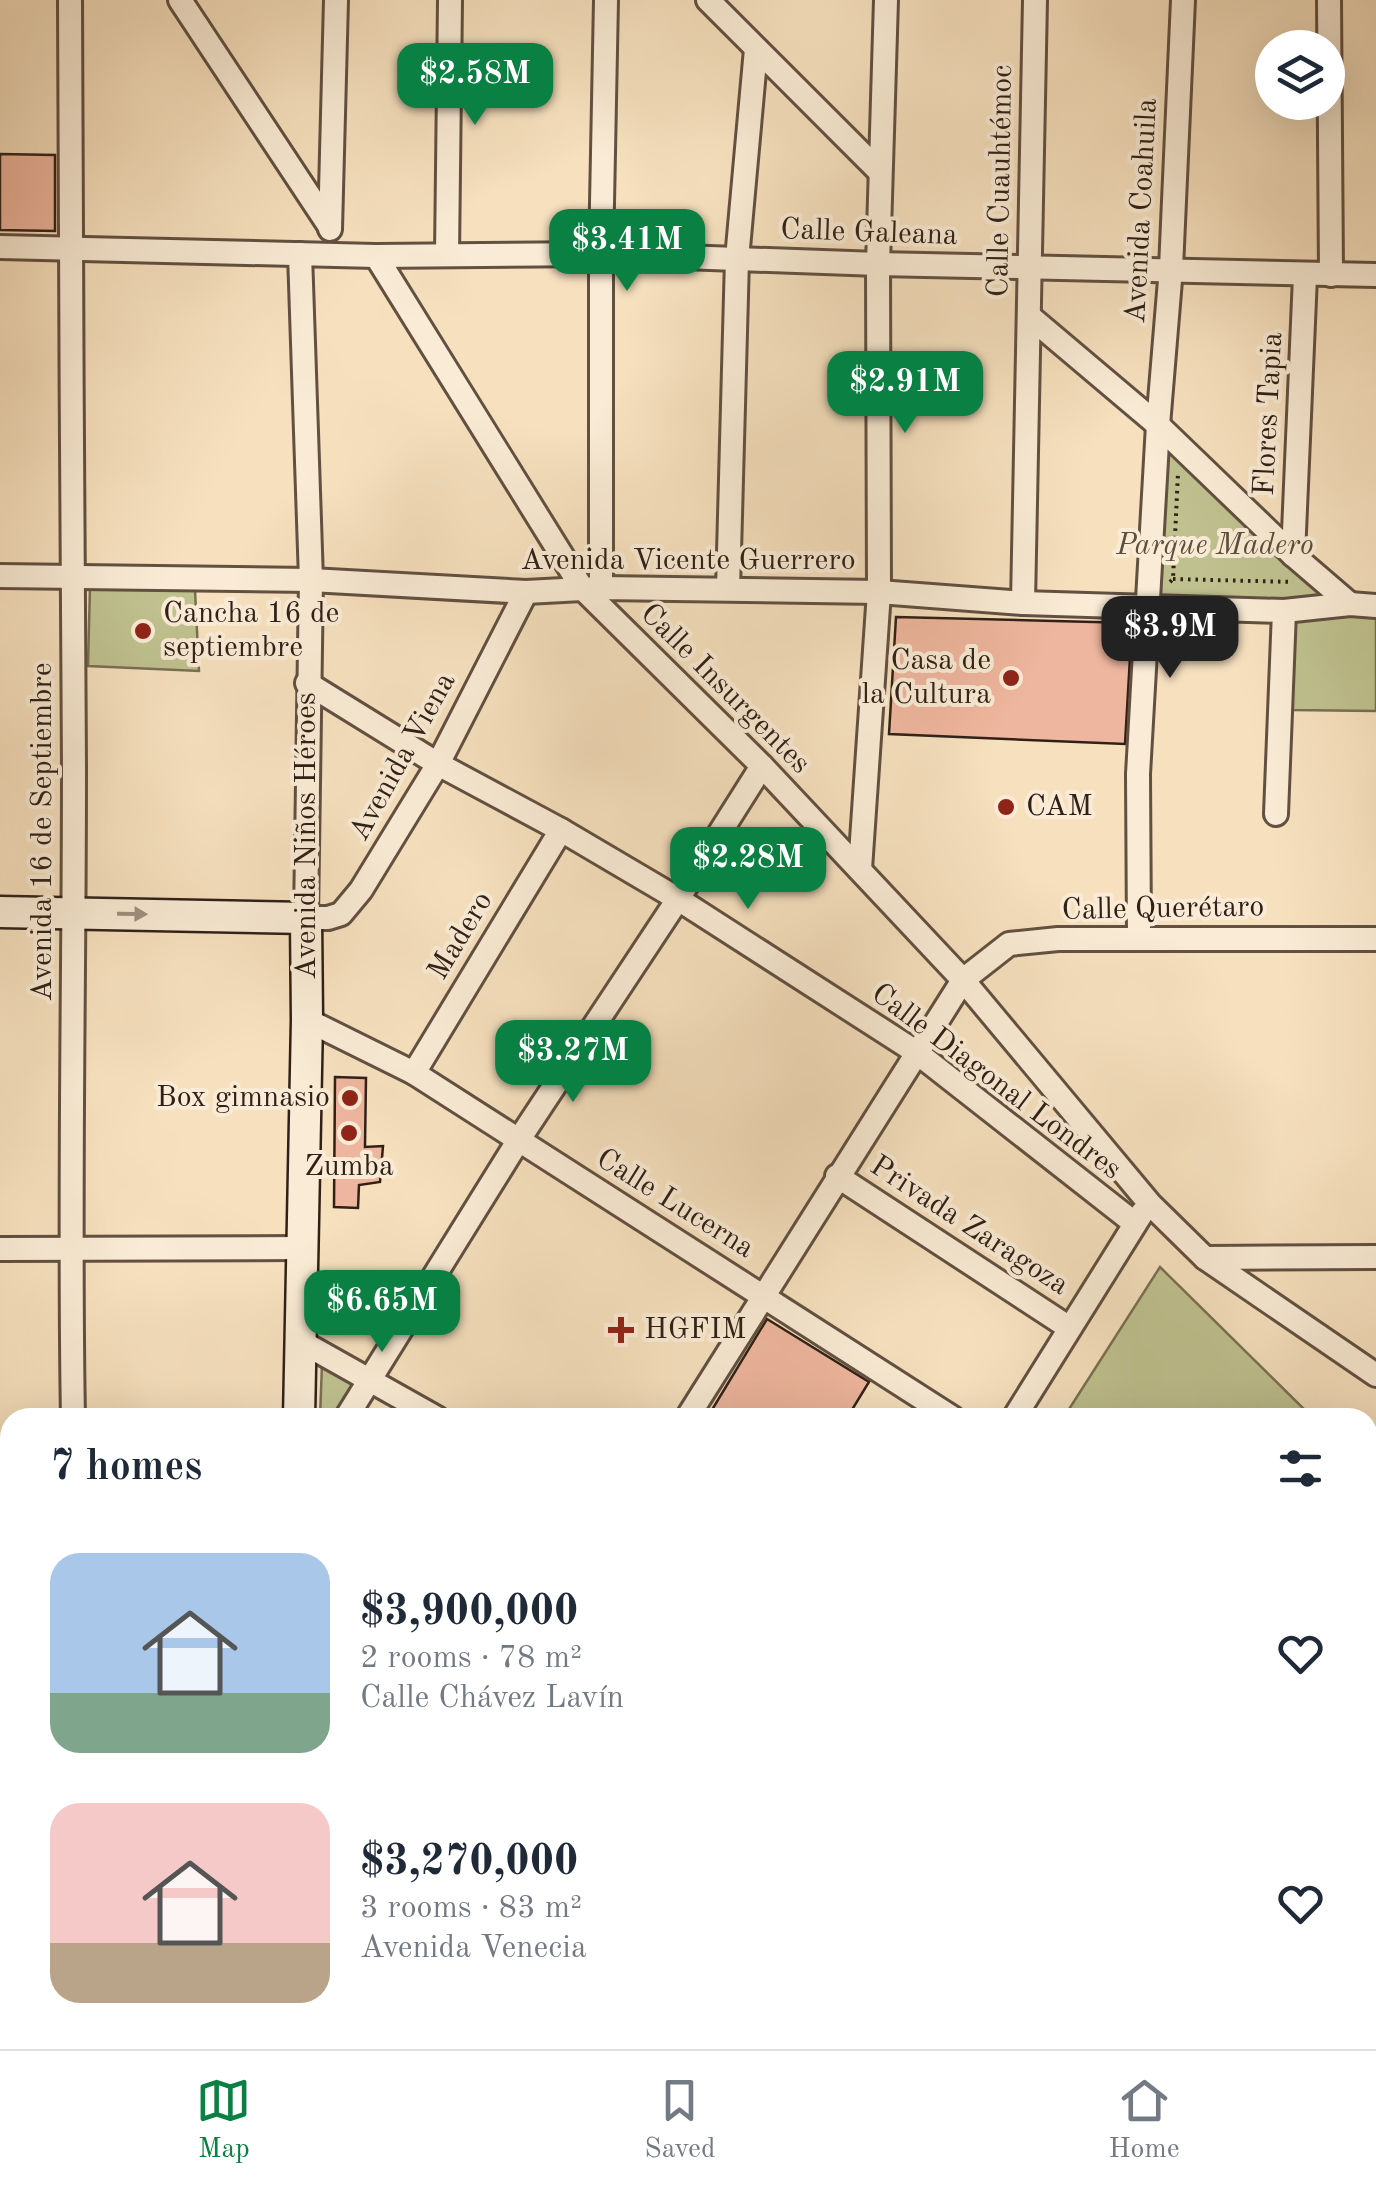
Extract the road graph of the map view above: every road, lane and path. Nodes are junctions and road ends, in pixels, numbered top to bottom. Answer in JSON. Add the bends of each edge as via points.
{"nodes":[{"id":1,"x":70,"y":0,"type":"edge"},
{"id":2,"x":180,"y":0,"type":"edge"},
{"id":3,"x":336,"y":0,"type":"edge"},
{"id":4,"x":450,"y":0,"type":"edge"},
{"id":5,"x":606,"y":0,"type":"edge"},
{"id":6,"x":708,"y":0,"type":"edge"},
{"id":7,"x":886,"y":0,"type":"edge"},
{"id":8,"x":1035,"y":0,"type":"edge"},
{"id":9,"x":1184,"y":0,"type":"edge"},
{"id":10,"x":1329,"y":0,"type":"edge"},
{"id":11,"x":756,"y":48,"type":"junction"},
{"id":12,"x":879,"y":171,"type":"junction"},
{"id":13,"x":330,"y":227,"type":"junction"},
{"id":14,"x":0,"y":248,"type":"edge"},
{"id":15,"x":69,"y":248,"type":"junction"},
{"id":16,"x":332,"y":253,"type":"junction"},
{"id":17,"x":300,"y":254,"type":"junction"},
{"id":18,"x":600,"y":254,"type":"junction"},
{"id":19,"x":447,"y":255,"type":"junction"},
{"id":20,"x":376,"y":256,"type":"junction"},
{"id":21,"x":737,"y":259,"type":"junction"},
{"id":22,"x":878,"y":264,"type":"junction"},
{"id":23,"x":1030,"y":267,"type":"junction"},
{"id":24,"x":1171,"y":268,"type":"junction"},
{"id":25,"x":1331,"y":275,"type":"junction"},
{"id":26,"x":1376,"y":275,"type":"edge"},
{"id":27,"x":1305,"y":276,"type":"junction"},
{"id":28,"x":1029,"y":316,"type":"junction"},
{"id":29,"x":1158,"y":424,"type":"junction"},
{"id":30,"x":1178,"y":470,"type":"dead end"},
{"id":31,"x":1288,"y":561,"type":"junction"},
{"id":32,"x":0,"y":576,"type":"edge"},
{"id":33,"x":74,"y":577,"type":"junction"},
{"id":34,"x":311,"y":580,"type":"junction"},
{"id":35,"x":592,"y":588,"type":"junction"},
{"id":36,"x":728,"y":590,"type":"junction"},
{"id":37,"x":526,"y":592,"type":"junction"},
{"id":38,"x":880,"y":592,"type":"junction"},
{"id":39,"x":1023,"y":602,"type":"junction"},
{"id":40,"x":1148,"y":604,"type":"junction"},
{"id":41,"x":1350,"y":604,"type":"junction"},
{"id":42,"x":1376,"y":606,"type":"edge"},
{"id":43,"x":1284,"y":611,"type":"junction"},
{"id":44,"x":308,"y":684,"type":"junction"},
{"id":45,"x":438,"y":764,"type":"junction"},
{"id":46,"x":762,"y":766,"type":"junction"},
{"id":47,"x":1276,"y":814,"type":"dead end"},
{"id":48,"x":560,"y":830,"type":"junction"},
{"id":49,"x":860,"y":870,"type":"junction"},
{"id":50,"x":678,"y":899,"type":"junction"},
{"id":51,"x":0,"y":912,"type":"edge"},
{"id":52,"x":74,"y":912,"type":"junction"},
{"id":53,"x":306,"y":918,"type":"junction"},
{"id":54,"x":1139,"y":936,"type":"junction"},
{"id":55,"x":1376,"y":939,"type":"edge"},
{"id":56,"x":963,"y":980,"type":"junction"},
{"id":57,"x":307,"y":1020,"type":"junction"},
{"id":58,"x":916,"y":1052,"type":"junction"},
{"id":59,"x":414,"y":1073,"type":"junction"},
{"id":60,"x":518,"y":1141,"type":"junction"},
{"id":61,"x":837,"y":1176,"type":"junction"},
{"id":62,"x":1150,"y":1204,"type":"junction"},
{"id":63,"x":1133,"y":1222,"type":"junction"},
{"id":64,"x":301,"y":1248,"type":"junction"},
{"id":65,"x":0,"y":1249,"type":"edge"},
{"id":66,"x":70,"y":1249,"type":"junction"},
{"id":67,"x":1205,"y":1258,"type":"junction"},
{"id":68,"x":1376,"y":1258,"type":"edge"},
{"id":69,"x":762,"y":1295,"type":"junction"},
{"id":70,"x":1068,"y":1327,"type":"junction"},
{"id":71,"x":300,"y":1341,"type":"junction"},
{"id":72,"x":1376,"y":1374,"type":"edge"},
{"id":73,"x":371,"y":1379,"type":"junction"},
{"id":74,"x":73,"y":1408,"type":"edge"},
{"id":75,"x":299,"y":1408,"type":"edge"},
{"id":76,"x":352,"y":1408,"type":"edge"},
{"id":77,"x":420,"y":1408,"type":"edge"},
{"id":78,"x":693,"y":1408,"type":"edge"},
{"id":79,"x":937,"y":1408,"type":"edge"},
{"id":80,"x":1020,"y":1408,"type":"edge"}],
"edges":[{"from":1,"to":15,"type":"street","name":"Avenida 16 de Septiembre"},
{"from":2,"to":13,"type":"street"},
{"from":3,"to":13,"type":"street"},
{"from":4,"to":19,"type":"street"},
{"from":5,"to":18,"type":"street"},
{"from":6,"to":11,"type":"street"},
{"from":7,"to":12,"type":"street"},
{"from":8,"to":23,"type":"street","name":"Calle Cuauhtémoc"},
{"from":9,"to":24,"type":"street","name":"Avenida Coahuila"},
{"from":10,"to":25,"type":"street"},
{"from":11,"to":12,"type":"street"},
{"from":11,"to":21,"type":"street"},
{"from":12,"to":22,"type":"street"},
{"from":13,"to":16,"type":"street"},
{"from":14,"to":15,"type":"street","name":"Calle Galeana"},
{"from":15,"to":17,"type":"street","name":"Calle Galeana"},
{"from":15,"to":33,"type":"street","name":"Avenida 16 de Septiembre"},
{"from":16,"to":17,"type":"street","name":"Calle Galeana"},
{"from":16,"to":20,"type":"street","name":"Calle Galeana"},
{"from":17,"to":34,"type":"street","name":"Avenida Niños Héroes"},
{"from":18,"to":19,"type":"street","name":"Calle Galeana"},
{"from":18,"to":21,"type":"street","name":"Calle Galeana"},
{"from":18,"to":35,"type":"street"},
{"from":19,"to":20,"type":"street","name":"Calle Galeana"},
{"from":20,"to":35,"type":"street","name":"Calle Insurgentes"},
{"from":21,"to":22,"type":"street","name":"Calle Galeana"},
{"from":21,"to":36,"type":"street"},
{"from":22,"to":23,"type":"street","name":"Calle Galeana"},
{"from":22,"to":38,"type":"street"},
{"from":23,"to":24,"type":"street","name":"Calle Galeana"},
{"from":23,"to":28,"type":"street","name":"Calle Cuauhtémoc"},
{"from":24,"to":27,"type":"street","name":"Calle Galeana"},
{"from":24,"to":29,"type":"street","name":"Avenida Coahuila"},
{"from":25,"to":26,"type":"street","name":"Calle Galeana"},
{"from":25,"to":27,"type":"street","name":"Calle Galeana"},
{"from":27,"to":31,"type":"street","name":"Flores Tapia"},
{"from":28,"to":29,"type":"street"},
{"from":28,"to":39,"type":"street","name":"Calle Cuauhtémoc"},
{"from":29,"to":31,"type":"street"},
{"from":29,"to":40,"type":"street","name":"Avenida Coahuila"},
{"from":30,"to":31,"type":"path","via":[[1173,579],[1296,582]]},
{"from":31,"to":41,"type":"street"},
{"from":32,"to":33,"type":"street","name":"Avenida Vicente Guerrero"},
{"from":33,"to":34,"type":"street","name":"Avenida Vicente Guerrero"},
{"from":33,"to":52,"type":"street","name":"Avenida 16 de Septiembre"},
{"from":34,"to":37,"type":"street","name":"Avenida Vicente Guerrero"},
{"from":34,"to":44,"type":"street","name":"Avenida Niños Héroes"},
{"from":35,"to":36,"type":"street","name":"Avenida Vicente Guerrero"},
{"from":35,"to":37,"type":"street","name":"Avenida Vicente Guerrero"},
{"from":35,"to":46,"type":"street","name":"Calle Insurgentes"},
{"from":36,"to":38,"type":"street","name":"Avenida Vicente Guerrero"},
{"from":37,"to":45,"type":"street","name":"Avenida Viena"},
{"from":38,"to":39,"type":"street","name":"Avenida Vicente Guerrero"},
{"from":38,"to":49,"type":"street"},
{"from":39,"to":40,"type":"street","name":"Avenida Vicente Guerrero"},
{"from":40,"to":43,"type":"street","name":"Avenida Vicente Guerrero"},
{"from":40,"to":54,"type":"street","name":"Avenida Coahuila","via":[[1138,774]]},
{"from":41,"to":42,"type":"street","name":"Avenida Vicente Guerrero"},
{"from":41,"to":43,"type":"street","name":"Avenida Vicente Guerrero"},
{"from":43,"to":47,"type":"street"},
{"from":44,"to":45,"type":"street","name":"Calle Diagonal Londres"},
{"from":44,"to":53,"type":"street","name":"Avenida Niños Héroes"},
{"from":45,"to":48,"type":"street","name":"Calle Diagonal Londres"},
{"from":45,"to":53,"type":"street","name":"Avenida Viena","via":[[351,904],[341,914]]},
{"from":46,"to":49,"type":"street","name":"Calle Insurgentes"},
{"from":46,"to":50,"type":"street"},
{"from":48,"to":50,"type":"street","name":"Calle Diagonal Londres"},
{"from":48,"to":59,"type":"street","name":"Madero"},
{"from":49,"to":56,"type":"street","name":"Calle Insurgentes"},
{"from":50,"to":58,"type":"street","name":"Calle Diagonal Londres"},
{"from":50,"to":60,"type":"street"},
{"from":51,"to":52,"type":"street"},
{"from":52,"to":53,"type":"street","one_way":true},
{"from":52,"to":66,"type":"street","name":"Avenida 16 de Septiembre"},
{"from":53,"to":57,"type":"street","name":"Avenida Niños Héroes"},
{"from":54,"to":55,"type":"street","name":"Calle Querétaro"},
{"from":54,"to":56,"type":"street","name":"Calle Querétaro","via":[[1009,944]]},
{"from":56,"to":58,"type":"street","name":"Calle Querétaro"},
{"from":56,"to":62,"type":"street","name":"Calle Insurgentes"},
{"from":57,"to":59,"type":"street","name":"Calle Lucerna"},
{"from":57,"to":64,"type":"street","name":"Avenida Niños Héroes"},
{"from":58,"to":61,"type":"street","name":"Calle Querétaro"},
{"from":58,"to":63,"type":"street","name":"Calle Diagonal Londres"},
{"from":59,"to":60,"type":"street","name":"Calle Lucerna"},
{"from":60,"to":69,"type":"street","name":"Calle Lucerna"},
{"from":60,"to":73,"type":"street"},
{"from":61,"to":69,"type":"street","name":"Calle Querétaro"},
{"from":61,"to":70,"type":"street","name":"Privada Zaragoza"},
{"from":62,"to":63,"type":"street"},
{"from":62,"to":67,"type":"street","name":"Calle Insurgentes"},
{"from":63,"to":70,"type":"street"},
{"from":64,"to":66,"type":"street"},
{"from":64,"to":71,"type":"street","name":"Avenida Niños Héroes"},
{"from":65,"to":66,"type":"street"},
{"from":66,"to":74,"type":"street","name":"Avenida 16 de Septiembre"},
{"from":67,"to":68,"type":"street"},
{"from":67,"to":72,"type":"street"},
{"from":69,"to":78,"type":"street","name":"Calle Querétaro"},
{"from":69,"to":79,"type":"street","name":"Calle Lucerna"},
{"from":70,"to":80,"type":"street"},
{"from":71,"to":73,"type":"street"},
{"from":71,"to":75,"type":"street","name":"Avenida Niños Héroes"},
{"from":73,"to":76,"type":"street"},
{"from":73,"to":77,"type":"street"}]}
